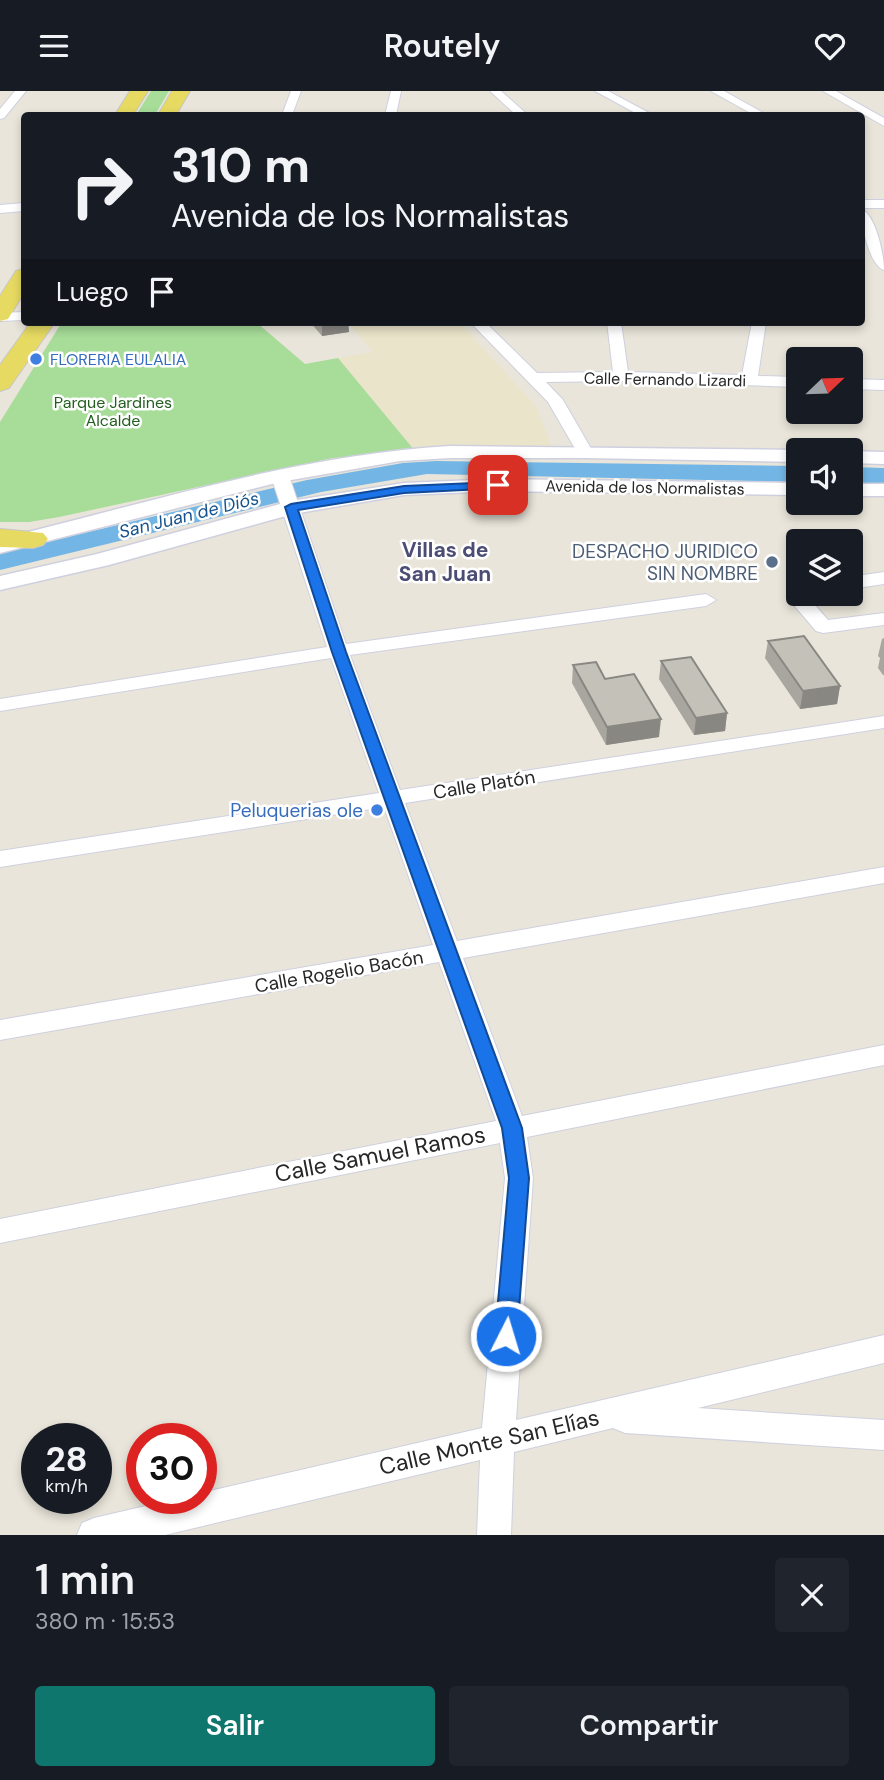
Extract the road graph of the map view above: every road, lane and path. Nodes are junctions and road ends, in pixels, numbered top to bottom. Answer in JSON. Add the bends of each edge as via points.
{"nodes":[{"id":1,"x":21,"y":91,"type":"edge"},
{"id":2,"x":139,"y":91,"type":"edge"},
{"id":3,"x":181,"y":91,"type":"edge"},
{"id":4,"x":296,"y":91,"type":"edge"},
{"id":5,"x":396,"y":91,"type":"edge"},
{"id":6,"x":495,"y":91,"type":"edge"},
{"id":7,"x":600,"y":91,"type":"edge"},
{"id":8,"x":716,"y":91,"type":"edge"},
{"id":9,"x":828,"y":91,"type":"edge"},
{"id":10,"x":126,"y":112,"type":"edge"},
{"id":11,"x":169,"y":112,"type":"edge"},
{"id":12,"x":288,"y":112,"type":"edge"},
{"id":13,"x":392,"y":112,"type":"edge"},
{"id":14,"x":519,"y":112,"type":"edge"},
{"id":15,"x":641,"y":112,"type":"edge"},
{"id":16,"x":755,"y":112,"type":"edge"},
{"id":17,"x":865,"y":112,"type":"edge"},
{"id":18,"x":865,"y":112,"type":"edge"},
{"id":19,"x":0,"y":117,"type":"edge"},
{"id":20,"x":884,"y":123,"type":"edge"},
{"id":21,"x":865,"y":197,"type":"edge"},
{"id":22,"x":884,"y":197,"type":"edge"},
{"id":23,"x":865,"y":204,"type":"edge"},
{"id":24,"x":884,"y":204,"type":"edge"},
{"id":25,"x":21,"y":210,"type":"edge"},
{"id":26,"x":0,"y":211,"type":"edge"},
{"id":27,"x":865,"y":222,"type":"edge"},
{"id":28,"x":884,"y":266,"type":"edge"},
{"id":29,"x":21,"y":281,"type":"edge"},
{"id":30,"x":0,"y":316,"type":"edge"},
{"id":31,"x":21,"y":316,"type":"edge"},
{"id":32,"x":40,"y":326,"type":"edge"},
{"id":33,"x":481,"y":326,"type":"edge"},
{"id":34,"x":615,"y":326,"type":"edge"},
{"id":35,"x":758,"y":326,"type":"edge"},
{"id":36,"x":621,"y":376,"type":"junction"},
{"id":37,"x":532,"y":378,"type":"junction"},
{"id":38,"x":749,"y":381,"type":"junction"},
{"id":39,"x":0,"y":383,"type":"edge"},
{"id":40,"x":786,"y":383,"type":"edge"},
{"id":41,"x":863,"y":384,"type":"edge"},
{"id":42,"x":884,"y":385,"type":"edge"},
{"id":43,"x":585,"y":452,"type":"junction"},
{"id":44,"x":786,"y":456,"type":"edge"},
{"id":45,"x":863,"y":457,"type":"edge"},
{"id":46,"x":884,"y":458,"type":"edge"},
{"id":47,"x":786,"y":489,"type":"edge"},
{"id":48,"x":863,"y":490,"type":"edge"},
{"id":49,"x":884,"y":490,"type":"edge"},
{"id":50,"x":285,"y":492,"type":"junction"},
{"id":51,"x":0,"y":538,"type":"edge"},
{"id":52,"x":33,"y":539,"type":"junction"},
{"id":53,"x":0,"y":546,"type":"edge"},
{"id":54,"x":884,"y":578,"type":"edge"},
{"id":55,"x":863,"y":581,"type":"edge"},
{"id":56,"x":0,"y":583,"type":"edge"},
{"id":57,"x":706,"y":600,"type":"dead end"},
{"id":58,"x":805,"y":606,"type":"edge"},
{"id":59,"x":884,"y":619,"type":"edge"},
{"id":60,"x":339,"y":652,"type":"junction"},
{"id":61,"x":0,"y":705,"type":"edge"},
{"id":62,"x":884,"y":723,"type":"edge"},
{"id":63,"x":393,"y":799,"type":"junction"},
{"id":64,"x":0,"y":859,"type":"edge"},
{"id":65,"x":884,"y":874,"type":"edge"},
{"id":66,"x":448,"y":951,"type":"junction"},
{"id":67,"x":0,"y":1030,"type":"edge"},
{"id":68,"x":884,"y":1055,"type":"edge"},
{"id":69,"x":512,"y":1128,"type":"junction"},
{"id":70,"x":0,"y":1231,"type":"edge"},
{"id":71,"x":884,"y":1349,"type":"edge"},
{"id":72,"x":600,"y":1416,"type":"junction"},
{"id":73,"x":884,"y":1435,"type":"edge"},
{"id":74,"x":498,"y":1440,"type":"junction"},
{"id":75,"x":94,"y":1535,"type":"edge"},
{"id":76,"x":494,"y":1535,"type":"edge"}],
"edges":[{"from":1,"to":19,"type":"street"},
{"from":2,"to":10,"type":"main road"},
{"from":3,"to":11,"type":"main road"},
{"from":4,"to":12,"type":"street"},
{"from":5,"to":13,"type":"street"},
{"from":6,"to":14,"type":"street"},
{"from":7,"to":15,"type":"street"},
{"from":8,"to":16,"type":"street"},
{"from":9,"to":17,"type":"street"},
{"from":18,"to":20,"type":"street"},
{"from":21,"to":22,"type":"street"},
{"from":23,"to":24,"type":"street"},
{"from":25,"to":26,"type":"street"},
{"from":27,"to":28,"type":"street"},
{"from":29,"to":30,"type":"main road"},
{"from":30,"to":31,"type":"street"},
{"from":32,"to":39,"type":"main road"},
{"from":33,"to":37,"type":"street"},
{"from":34,"to":36,"type":"street"},
{"from":35,"to":38,"type":"street"},
{"from":36,"to":37,"type":"street","name":"Calle Fernando Lizardi"},
{"from":36,"to":38,"type":"street","name":"Calle Fernando Lizardi"},
{"from":37,"to":43,"type":"street","via":[[555,400]]},
{"from":38,"to":40,"type":"street","name":"Calle Fernando Lizardi"},
{"from":41,"to":42,"type":"street"},
{"from":43,"to":44,"type":"street","name":"Avenida de los Normalistas"},
{"from":43,"to":50,"type":"street","name":"Avenida de los Normalistas","via":[[400,455]]},
{"from":45,"to":46,"type":"street"},
{"from":47,"to":50,"type":"street","name":"Avenida de los Normalistas","via":[[498,485]]},
{"from":48,"to":49,"type":"street"},
{"from":50,"to":52,"type":"street","name":"Avenida de los Normalistas"},
{"from":50,"to":56,"type":"street","name":"Avenida de los Normalistas","via":[[100,560]]},
{"from":50,"to":60,"type":"street"},
{"from":51,"to":52,"type":"main road"},
{"from":52,"to":53,"type":"street","name":"Avenida de los Normalistas"},
{"from":54,"to":55,"type":"street"},
{"from":57,"to":60,"type":"street"},
{"from":58,"to":59,"type":"street","via":[[823,627]]},
{"from":60,"to":61,"type":"street"},
{"from":60,"to":63,"type":"street"},
{"from":62,"to":63,"type":"street","name":"Calle Platón"},
{"from":63,"to":64,"type":"street","name":"Calle Platón"},
{"from":63,"to":66,"type":"street"},
{"from":65,"to":66,"type":"street","name":"Calle Rogelio Bacón"},
{"from":66,"to":67,"type":"street","name":"Calle Rogelio Bacón"},
{"from":66,"to":69,"type":"street"},
{"from":68,"to":69,"type":"street","name":"Calle Samuel Ramos"},
{"from":69,"to":70,"type":"street","name":"Calle Samuel Ramos"},
{"from":69,"to":74,"type":"street","via":[[519,1178]]},
{"from":71,"to":72,"type":"street","name":"Calle Monte San Elías"},
{"from":72,"to":73,"type":"street"},
{"from":72,"to":74,"type":"street","name":"Calle Monte San Elías"},
{"from":74,"to":75,"type":"street","name":"Calle Monte San Elías"},
{"from":74,"to":76,"type":"street"}]}
